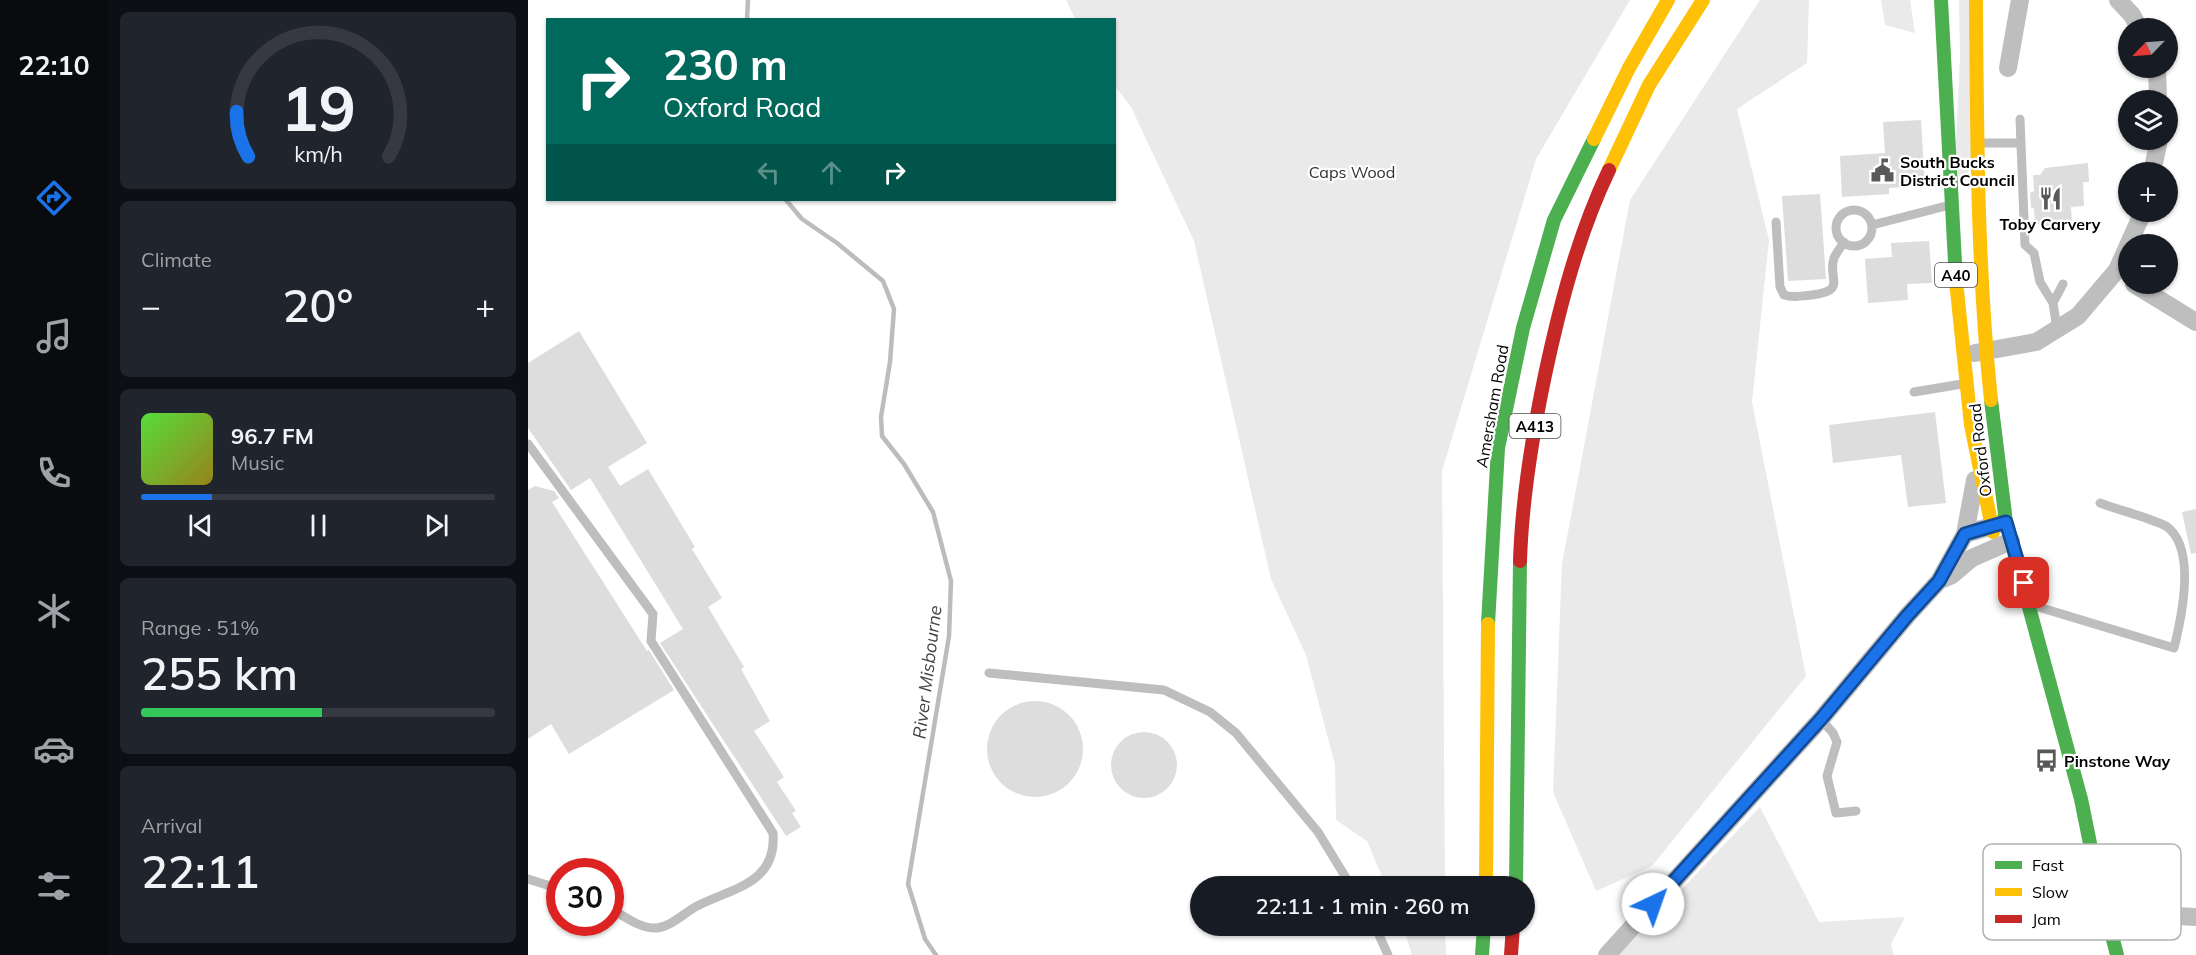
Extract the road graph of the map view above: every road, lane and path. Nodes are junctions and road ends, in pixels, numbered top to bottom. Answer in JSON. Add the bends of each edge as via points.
{"nodes":[{"id":1,"x":1668,"y":0,"type":"edge"},
{"id":2,"x":1703,"y":0,"type":"edge"},
{"id":3,"x":1941,"y":0,"type":"edge"},
{"id":4,"x":1976,"y":0,"type":"edge"},
{"id":5,"x":2020,"y":0,"type":"edge"},
{"id":6,"x":2118,"y":0,"type":"edge"},
{"id":7,"x":2134,"y":18,"type":"edge"},
{"id":8,"x":2008,"y":68,"type":"dead end"},
{"id":9,"x":2020,"y":119,"type":"dead end"},
{"id":10,"x":1977,"y":143,"type":"junction"},
{"id":11,"x":2021,"y":143,"type":"junction"},
{"id":12,"x":1979,"y":190,"type":"junction"},
{"id":13,"x":1952,"y":204,"type":"junction"},
{"id":14,"x":1776,"y":222,"type":"dead end"},
{"id":15,"x":1872,"y":225,"type":"junction"},
{"id":16,"x":1844,"y":242,"type":"junction"},
{"id":17,"x":2118,"y":280,"type":"edge"},
{"id":18,"x":2063,"y":284,"type":"dead end"},
{"id":19,"x":2150,"y":294,"type":"edge"},
{"id":20,"x":2053,"y":303,"type":"junction"},
{"id":21,"x":2196,"y":322,"type":"edge"},
{"id":22,"x":2057,"y":329,"type":"junction"},
{"id":23,"x":1986,"y":351,"type":"junction"},
{"id":24,"x":1962,"y":355,"type":"junction"},
{"id":25,"x":1964,"y":384,"type":"junction"},
{"id":26,"x":1914,"y":392,"type":"dead end"},
{"id":27,"x":528,"y":444,"type":"edge"},
{"id":28,"x":1977,"y":468,"type":"junction"},
{"id":29,"x":2100,"y":503,"type":"dead end"},
{"id":30,"x":1999,"y":524,"type":"junction"},
{"id":31,"x":1965,"y":534,"type":"junction"},
{"id":32,"x":2004,"y":551,"type":"junction"},
{"id":33,"x":1939,"y":581,"type":"junction"},
{"id":34,"x":2013,"y":602,"type":"dead end"},
{"id":35,"x":2030,"y":604,"type":"junction"},
{"id":36,"x":989,"y":673,"type":"dead end"},
{"id":37,"x":1821,"y":719,"type":"junction"},
{"id":38,"x":1856,"y":811,"type":"dead end"},
{"id":39,"x":2085,"y":844,"type":"edge"},
{"id":40,"x":2090,"y":844,"type":"edge"},
{"id":41,"x":1345,"y":876,"type":"edge"},
{"id":42,"x":1486,"y":876,"type":"edge"},
{"id":43,"x":1516,"y":876,"type":"edge"},
{"id":44,"x":528,"y":879,"type":"edge"},
{"id":45,"x":546,"y":884,"type":"edge"},
{"id":46,"x":624,"y":916,"type":"edge"},
{"id":47,"x":2181,"y":916,"type":"edge"},
{"id":48,"x":2196,"y":917,"type":"edge"},
{"id":49,"x":1379,"y":936,"type":"edge"},
{"id":50,"x":1483,"y":936,"type":"edge"},
{"id":51,"x":1512,"y":936,"type":"edge"},
{"id":52,"x":2113,"y":940,"type":"edge"},
{"id":53,"x":1388,"y":955,"type":"edge"},
{"id":54,"x":1482,"y":955,"type":"edge"},
{"id":55,"x":1511,"y":955,"type":"edge"},
{"id":56,"x":1607,"y":955,"type":"edge"},
{"id":57,"x":2117,"y":955,"type":"edge"}],
"edges":[{"from":1,"to":42,"type":"main road","name":"Amersham Road","number":"A413","via":[[1629,68],[1554,220],[1523,328],[1498,448],[1488,595]]},
{"from":2,"to":43,"type":"main road","number":"A413","via":[[1649,85],[1592,206],[1554,334],[1532,443],[1521,533]]},
{"from":3,"to":13,"type":"main road","number":"A40"},
{"from":4,"to":10,"type":"main road","name":"Oxford Road","number":"A40"},
{"from":5,"to":8,"type":"street"},
{"from":6,"to":7,"type":"street"},
{"from":9,"to":11,"type":"lane"},
{"from":10,"to":11,"type":"lane"},
{"from":10,"to":12,"type":"main road","name":"Oxford Road","number":"A40"},
{"from":11,"to":20,"type":"lane","via":[[2025,245],[2034,253],[2040,282]]},
{"from":12,"to":13,"type":"main road"},
{"from":12,"to":23,"type":"main road","name":"Oxford Road","number":"A40"},
{"from":13,"to":15,"type":"lane"},
{"from":13,"to":24,"type":"main road","number":"A40"},
{"from":14,"to":16,"type":"lane","via":[[1780,287],[1784,295],[1827,293],[1832,289],[1834,258]]},
{"from":15,"to":16,"type":"lane","via":[[1872,233],[1865,242]]},
{"from":15,"to":16,"type":"lane","via":[[1863,212],[1846,212],[1837,226]]},
{"from":17,"to":22,"type":"street","via":[[2078,316]]},
{"from":18,"to":20,"type":"lane"},
{"from":19,"to":21,"type":"street"},
{"from":20,"to":22,"type":"lane"},
{"from":22,"to":23,"type":"street","via":[[2036,342]]},
{"from":23,"to":24,"type":"street"},
{"from":23,"to":30,"type":"main road","name":"Oxford Road","number":"A40","via":[[1997,457]]},
{"from":24,"to":25,"type":"main road","number":"A40"},
{"from":25,"to":26,"type":"lane"},
{"from":25,"to":28,"type":"main road","number":"A40"},
{"from":27,"to":46,"type":"lane","via":[[653,614],[651,641],[773,833],[770,859],[752,882],[715,897],[665,926],[642,926]]},
{"from":28,"to":30,"type":"main road","number":"A40"},
{"from":28,"to":31,"type":"street"},
{"from":29,"to":35,"type":"lane","via":[[2167,526],[2185,542],[2192,573],[2174,648]]},
{"from":30,"to":31,"type":"street"},
{"from":30,"to":32,"type":"main road","name":"Oxford Road","number":"A40"},
{"from":31,"to":33,"type":"street"},
{"from":32,"to":33,"type":"street","via":[[1972,558]]},
{"from":32,"to":35,"type":"main road","name":"Oxford Road","number":"A40"},
{"from":33,"to":37,"type":"street"},
{"from":34,"to":39,"type":"main road","number":"A40"},
{"from":35,"to":40,"type":"main road","name":"Oxford Road","number":"A40"},
{"from":36,"to":41,"type":"lane","via":[[1164,690],[1210,712],[1236,733],[1318,831]]},
{"from":37,"to":38,"type":"lane","via":[[1837,742],[1827,776],[1836,813]]},
{"from":37,"to":56,"type":"street"},
{"from":44,"to":45,"type":"lane"},
{"from":47,"to":48,"type":"street"},
{"from":49,"to":53,"type":"lane"},
{"from":50,"to":54,"type":"main road"},
{"from":51,"to":55,"type":"main road"},
{"from":52,"to":57,"type":"main road","name":"Oxford Road","number":"A40"}]}
